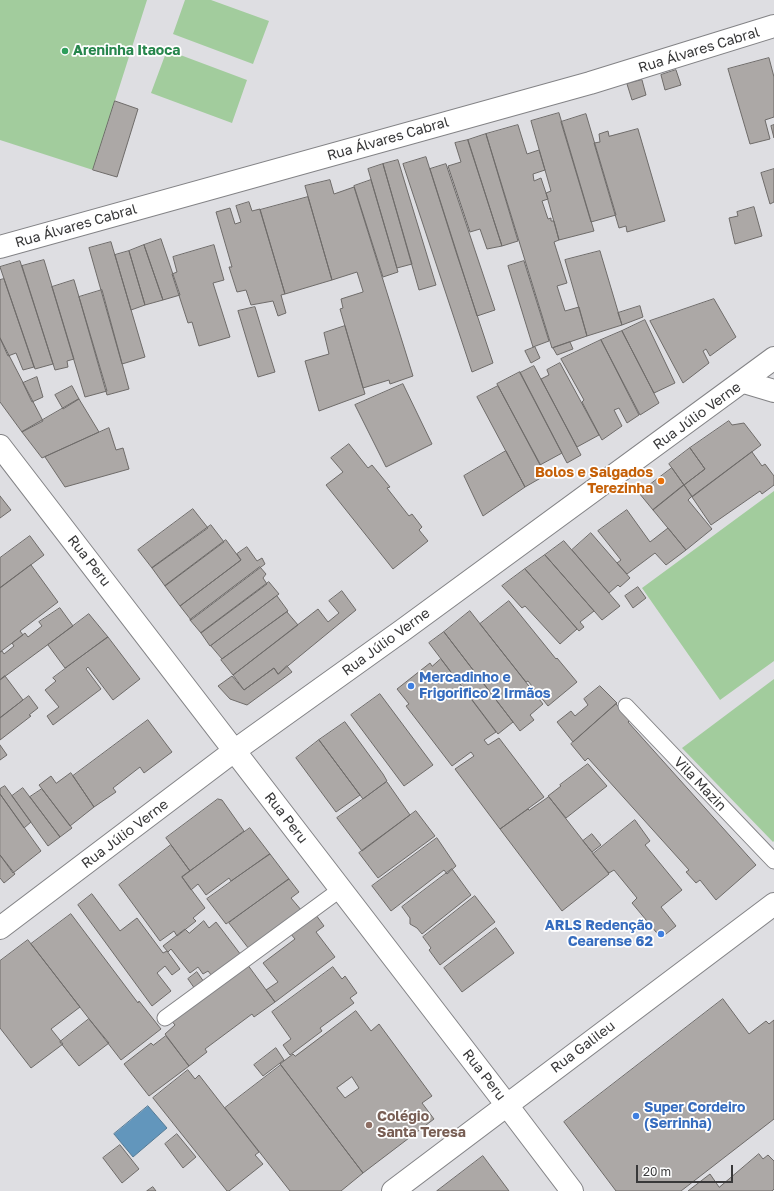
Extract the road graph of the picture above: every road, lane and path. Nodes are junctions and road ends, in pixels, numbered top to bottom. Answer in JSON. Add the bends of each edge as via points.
{"nodes":[{"id":1,"x":774,"y":26,"type":"edge"},
{"id":2,"x":0,"y":247,"type":"edge"},
{"id":3,"x":774,"y":358,"type":"edge"},
{"id":4,"x":744,"y":382,"type":"junction"},
{"id":5,"x":774,"y":390,"type":"edge"},
{"id":6,"x":0,"y":446,"type":"edge"},
{"id":7,"x":626,"y":706,"type":"dead end"},
{"id":8,"x":234,"y":751,"type":"junction"},
{"id":9,"x":774,"y":861,"type":"edge"},
{"id":10,"x":341,"y":889,"type":"junction"},
{"id":11,"x":774,"y":904,"type":"edge"},
{"id":12,"x":0,"y":928,"type":"edge"},
{"id":13,"x":165,"y":1018,"type":"dead end"},
{"id":14,"x":506,"y":1104,"type":"junction"},
{"id":15,"x":393,"y":1191,"type":"edge"},
{"id":16,"x":572,"y":1191,"type":"edge"}],
"edges":[{"from":1,"to":2,"type":"street","name":"Rua Álvares Cabral","via":[[582,85]]},
{"from":3,"to":4,"type":"street","name":"Rua Júlio Verne"},
{"from":4,"to":5,"type":"street"},
{"from":4,"to":8,"type":"street","name":"Rua Júlio Verne"},
{"from":6,"to":8,"type":"street","name":"Rua Peru"},
{"from":7,"to":9,"type":"lane","name":"Vila Mazin"},
{"from":8,"to":10,"type":"street","name":"Rua Peru"},
{"from":8,"to":12,"type":"street","name":"Rua Júlio Verne"},
{"from":10,"to":13,"type":"lane"},
{"from":10,"to":14,"type":"street","name":"Rua Peru"},
{"from":11,"to":14,"type":"street","name":"Rua Galileu"},
{"from":14,"to":15,"type":"street","name":"Rua Galileu"},
{"from":14,"to":16,"type":"street","name":"Rua Peru"}]}
